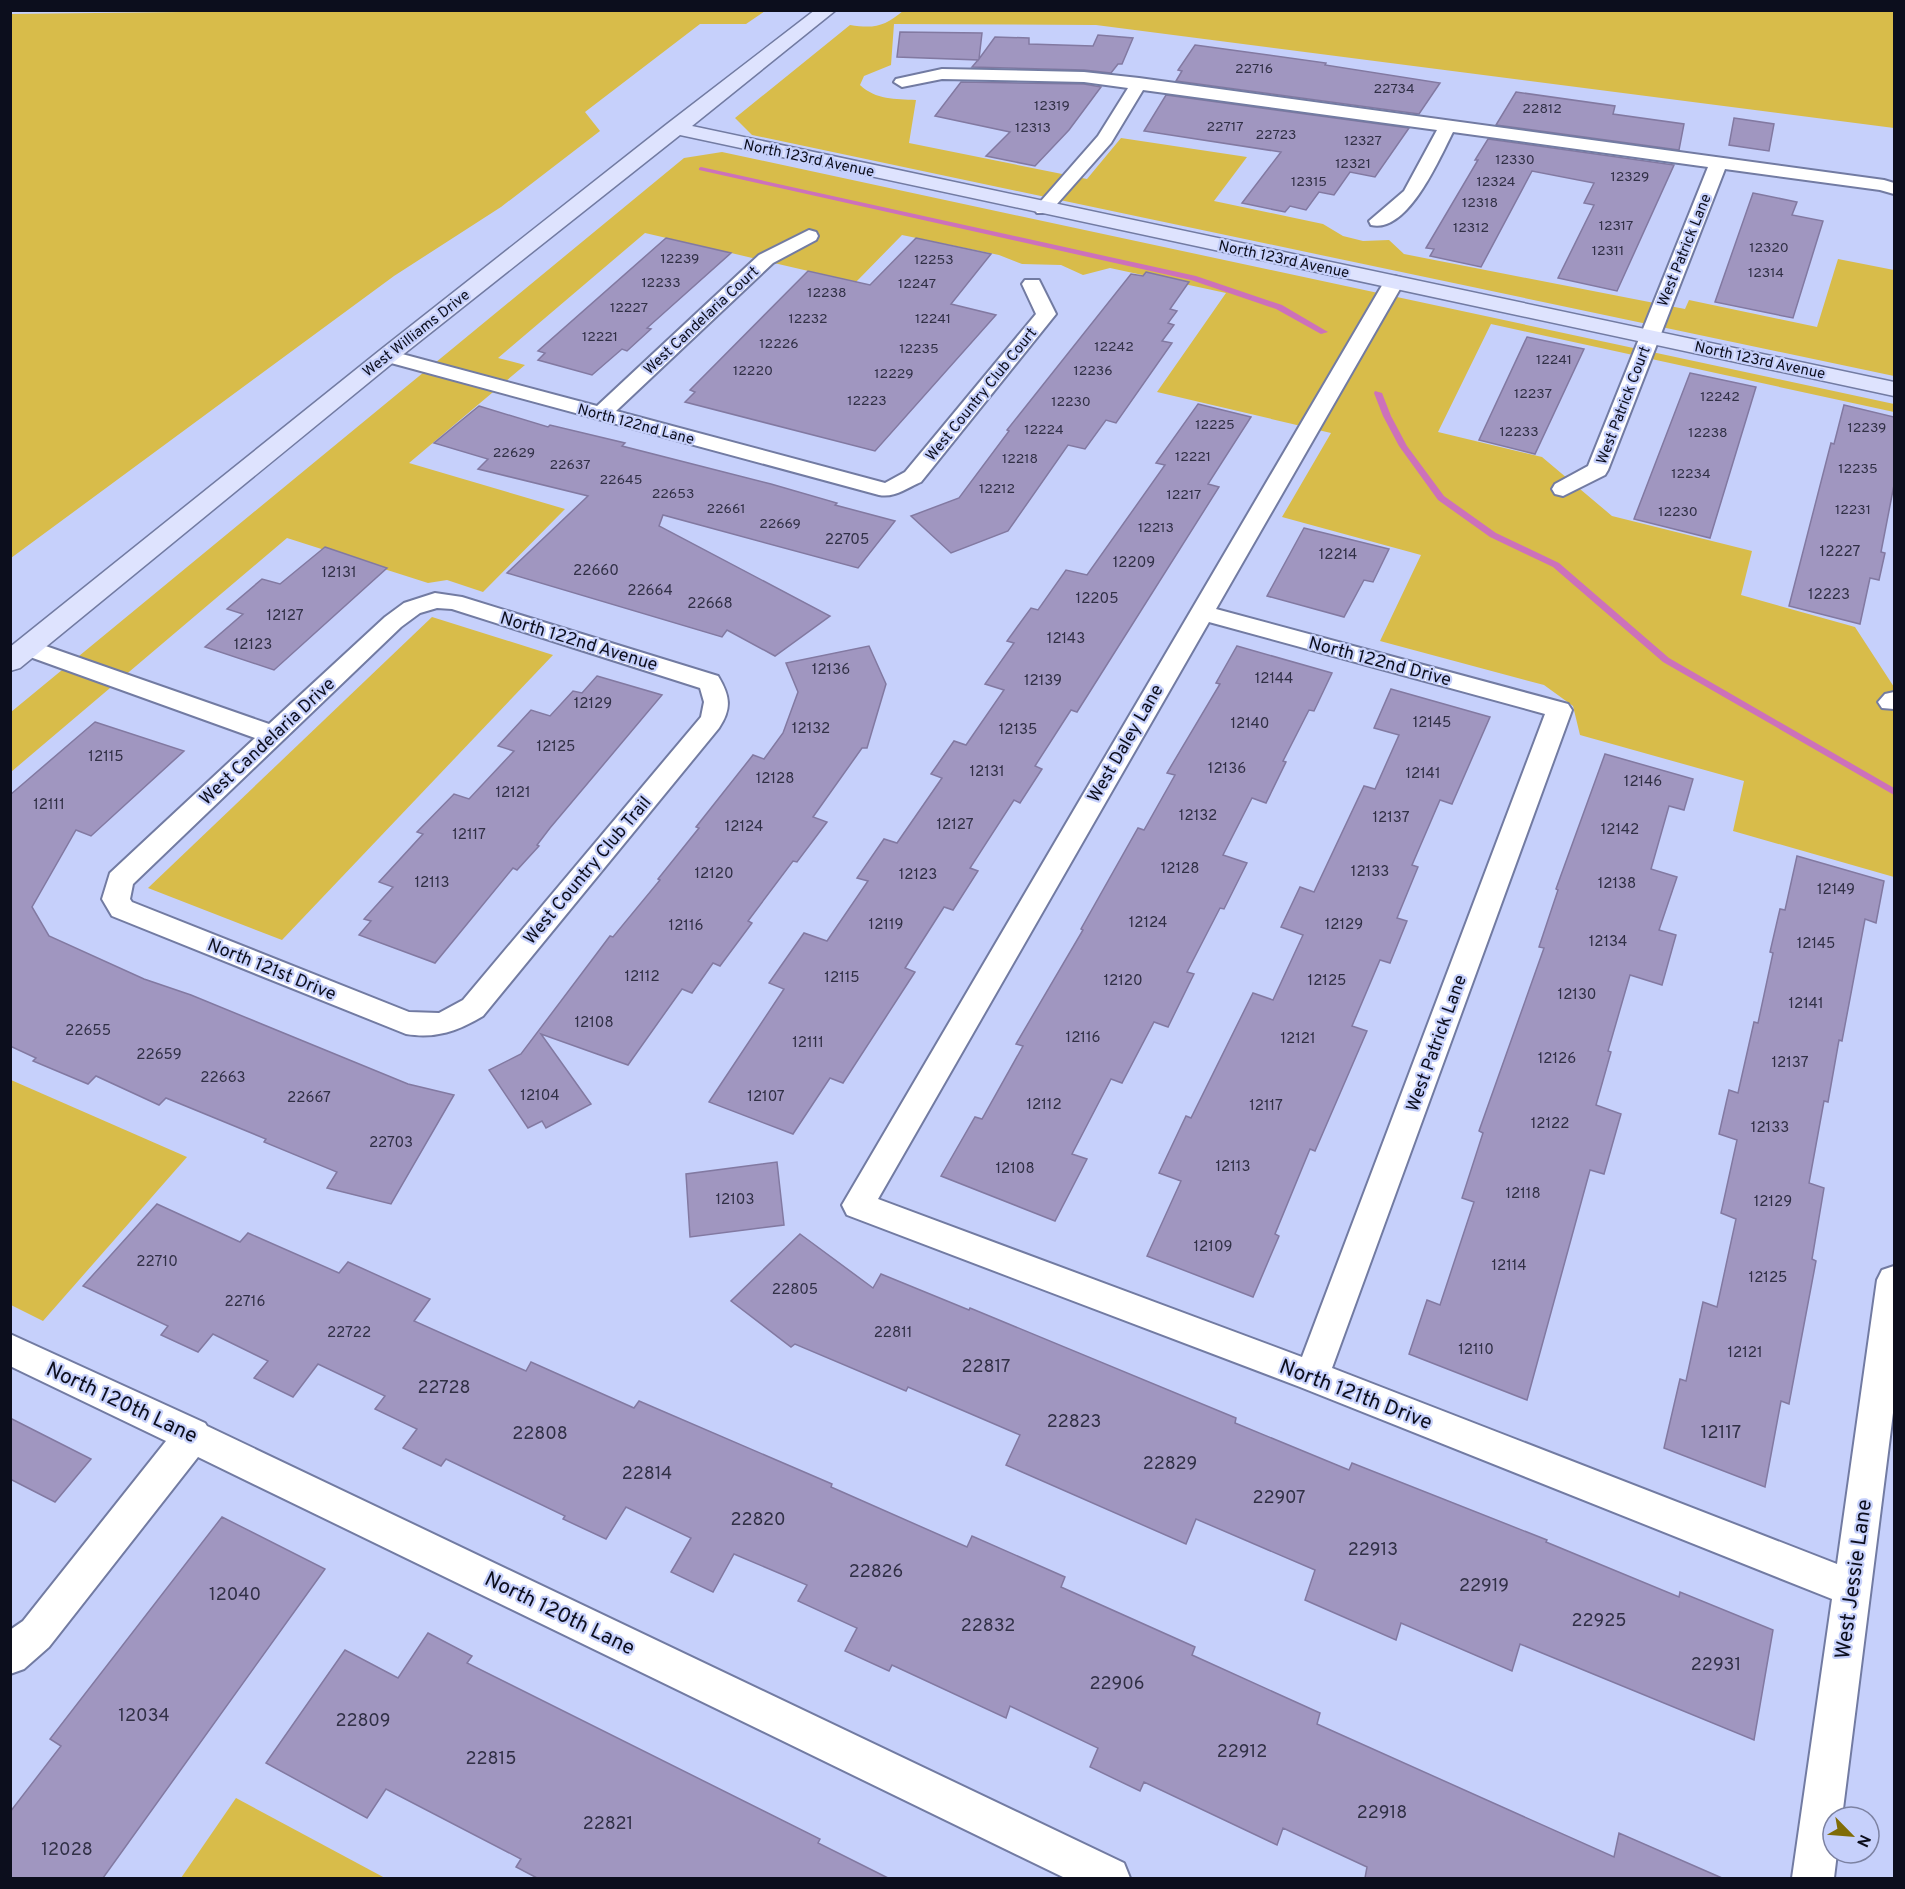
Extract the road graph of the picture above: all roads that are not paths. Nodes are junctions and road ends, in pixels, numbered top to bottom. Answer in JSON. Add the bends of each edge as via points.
{"nodes":[{"id":1,"x":827,"y":10,"type":"edge"},
{"id":2,"x":902,"y":82,"type":"dead end"},
{"id":3,"x":1139,"y":83,"type":"junction"},
{"id":4,"x":1448,"y":126,"type":"junction"},
{"id":5,"x":674,"y":129,"type":"junction"},
{"id":6,"x":1719,"y":162,"type":"junction"},
{"id":7,"x":1894,"y":189,"type":"edge"},
{"id":8,"x":1043,"y":209,"type":"junction"},
{"id":9,"x":1378,"y":221,"type":"dead end"},
{"id":10,"x":809,"y":236,"type":"dead end"},
{"id":11,"x":1394,"y":282,"type":"junction"},
{"id":12,"x":1032,"y":284,"type":"dead end"},
{"id":13,"x":1650,"y":337,"type":"junction"},
{"id":14,"x":387,"y":356,"type":"junction"},
{"id":15,"x":1894,"y":389,"type":"edge"},
{"id":16,"x":600,"y":414,"type":"junction"},
{"id":17,"x":1563,"y":489,"type":"dead end"},
{"id":18,"x":886,"y":490,"type":"joint"},
{"id":19,"x":435,"y":600,"type":"joint"},
{"id":20,"x":1201,"y":612,"type":"junction"},
{"id":21,"x":19,"y":655,"type":"edge"},
{"id":22,"x":717,"y":694,"type":"joint"},
{"id":23,"x":1559,"y":710,"type":"joint"},
{"id":24,"x":274,"y":735,"type":"junction"},
{"id":25,"x":116,"y":899,"type":"joint"},
{"id":26,"x":433,"y":1027,"type":"joint"},
{"id":27,"x":858,"y":1205,"type":"joint"},
{"id":28,"x":1894,"y":1280,"type":"edge"},
{"id":29,"x":10,"y":1349,"type":"edge"},
{"id":30,"x":1312,"y":1376,"type":"junction"},
{"id":31,"x":193,"y":1435,"type":"junction"},
{"id":32,"x":1851,"y":1588,"type":"junction"},
{"id":33,"x":10,"y":1655,"type":"edge"},
{"id":34,"x":1109,"y":1878,"type":"edge"},
{"id":35,"x":1813,"y":1878,"type":"edge"}],
"edges":[{"from":1,"to":5,"type":"main road","name":"West Williams Drive"},
{"from":2,"to":3,"type":"street","via":[[953,74],[1058,75]]},
{"from":3,"to":4,"type":"street"},
{"from":3,"to":8,"type":"street","via":[[1105,139]]},
{"from":4,"to":6,"type":"street"},
{"from":4,"to":9,"type":"street","via":[[1412,194]]},
{"from":5,"to":8,"type":"main road","name":"North 123rd Avenue"},
{"from":5,"to":14,"type":"main road","name":"West Williams Drive"},
{"from":6,"to":7,"type":"street"},
{"from":6,"to":13,"type":"street","name":"West Patrick Lane"},
{"from":8,"to":11,"type":"main road","name":"North 123rd Avenue"},
{"from":10,"to":16,"type":"street","name":"West Candelaria Court","via":[[766,259]]},
{"from":11,"to":13,"type":"main road","name":"North 123rd Avenue"},
{"from":11,"to":20,"type":"street","name":"West Daley Lane"},
{"from":12,"to":18,"type":"street","name":"West Country Club Court","via":[[1046,314],[913,477]]},
{"from":13,"to":15,"type":"main road","name":"North 123rd Avenue"},
{"from":13,"to":17,"type":"street","name":"West Patrick Court","via":[[1597,470]]},
{"from":14,"to":16,"type":"street","name":"North 122nd Lane"},
{"from":14,"to":21,"type":"main road","name":"West Williams Drive"},
{"from":16,"to":18,"type":"street","name":"North 122nd Lane"},
{"from":19,"to":22,"type":"street","name":"North 122nd Avenue","via":[[454,602],[709,682]]},
{"from":19,"to":24,"type":"street","name":"West Candelaria Drive","via":[[412,608],[393,622]]},
{"from":20,"to":23,"type":"street","name":"North 122nd Drive"},
{"from":20,"to":27,"type":"street","name":"West Daley Lane"},
{"from":21,"to":24,"type":"street"},
{"from":22,"to":26,"type":"street","name":"West Country Club Trail","via":[[718,710],[710,722],[473,1008]]},
{"from":23,"to":30,"type":"street","name":"West Patrick Lane"},
{"from":24,"to":25,"type":"street","name":"West Candelaria Drive","via":[[120,880]]},
{"from":25,"to":26,"type":"street","name":"North 121st Drive","via":[[122,909],[406,1023]]},
{"from":27,"to":30,"type":"street","name":"North 121th Drive"},
{"from":28,"to":32,"type":"street","name":"West Jessie Lane"},
{"from":29,"to":31,"type":"street","name":"North 120th Lane"},
{"from":30,"to":32,"type":"street","name":"North 121th Drive"},
{"from":31,"to":33,"type":"street","via":[[36,1634]]},
{"from":31,"to":34,"type":"street","name":"North 120th Lane"},
{"from":32,"to":35,"type":"street","name":"West Jessie Lane"}]}
